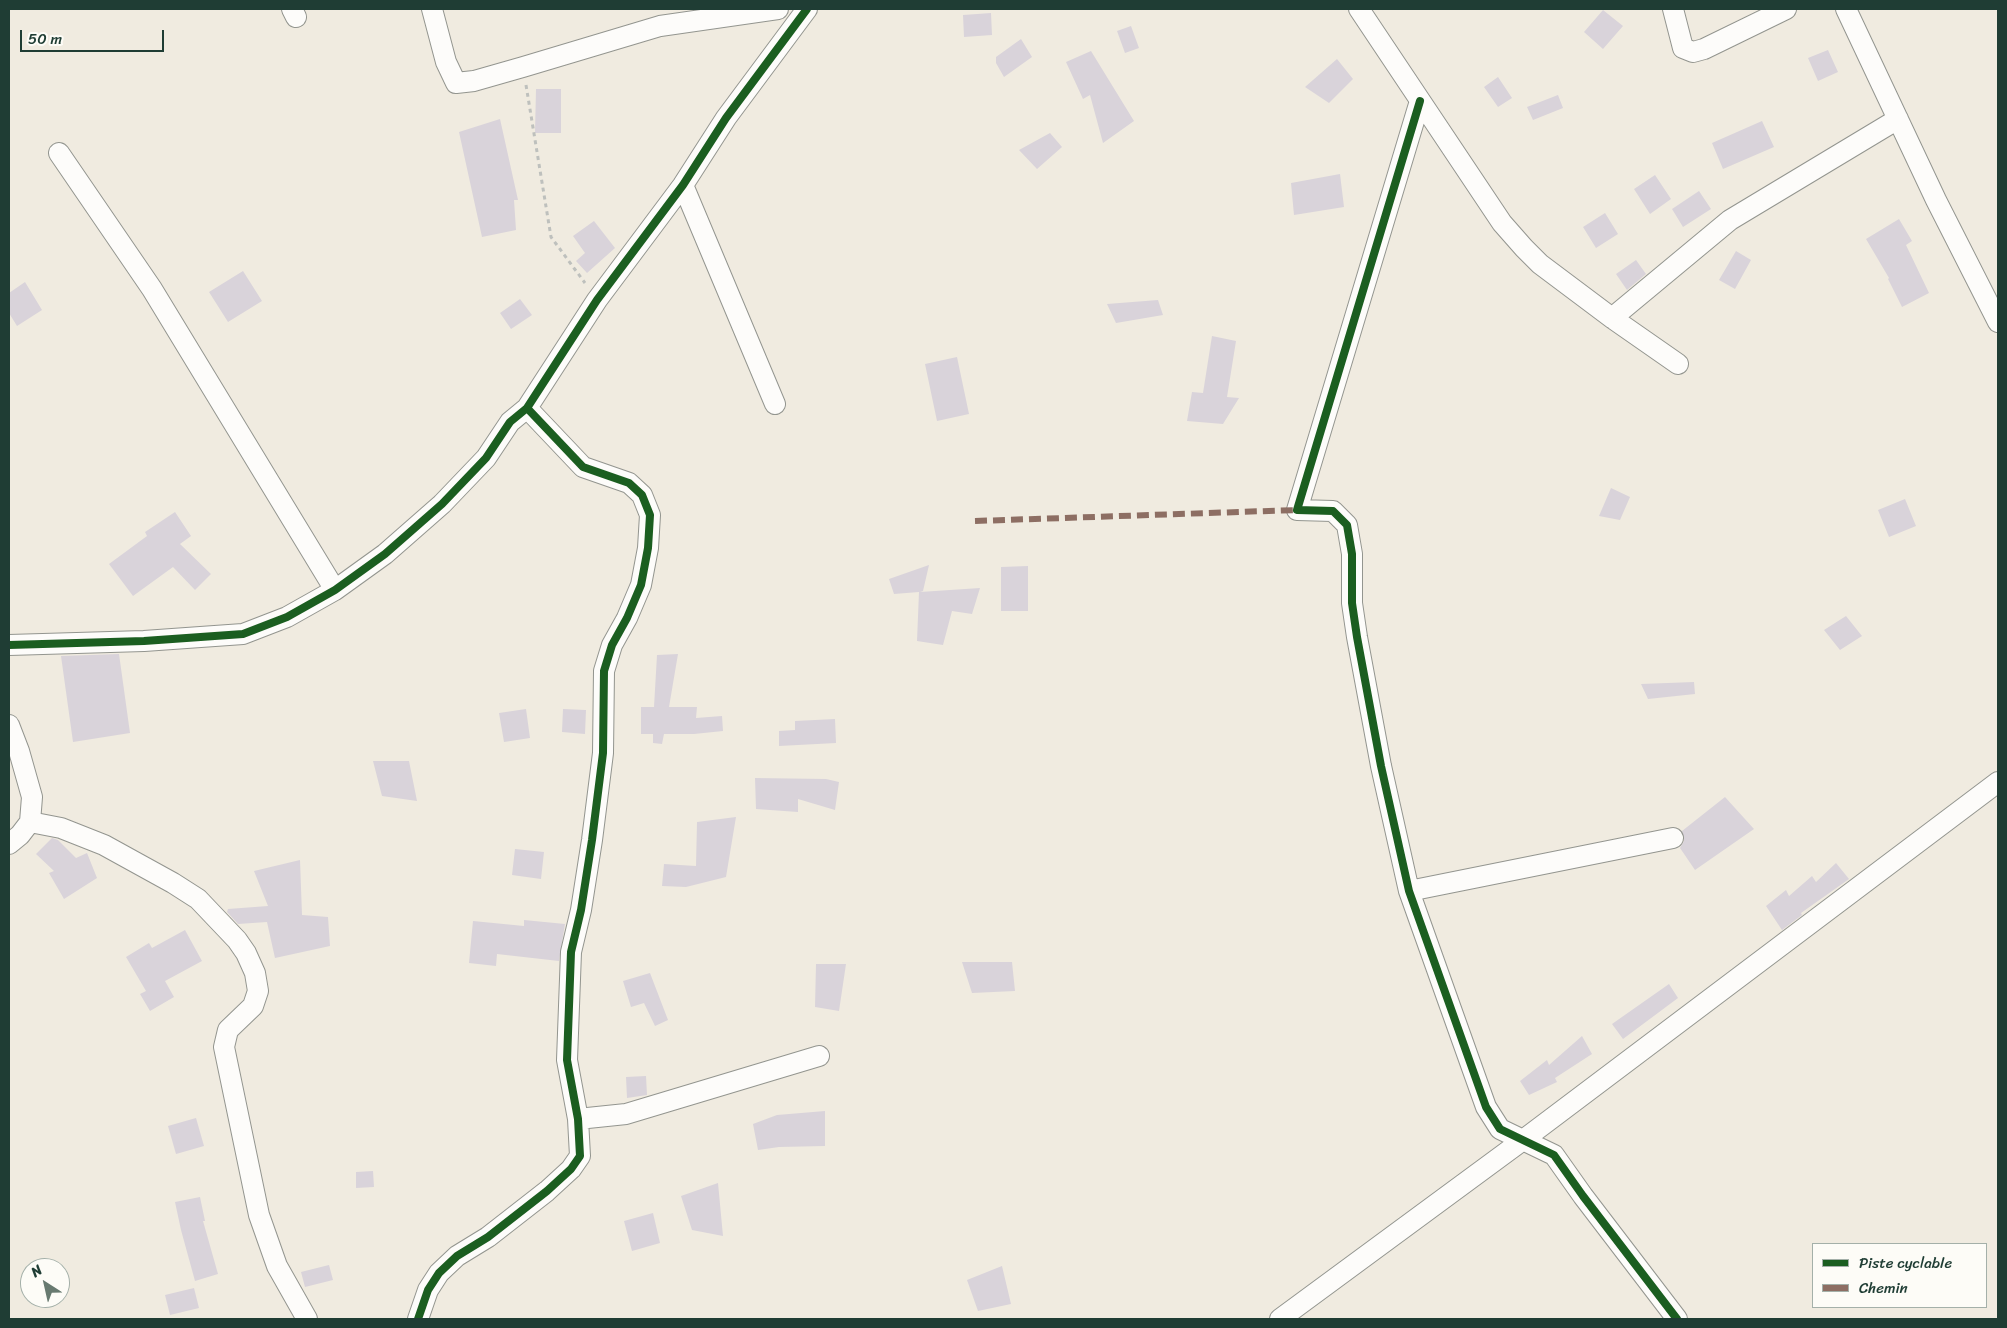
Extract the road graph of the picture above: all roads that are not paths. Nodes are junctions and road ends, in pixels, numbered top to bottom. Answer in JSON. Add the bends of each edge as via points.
{"nodes":[{"id":1,"x":432,"y":9,"type":"edge"},
{"id":2,"x":778,"y":9,"type":"edge"},
{"id":3,"x":807,"y":9,"type":"edge"},
{"id":4,"x":1359,"y":9,"type":"edge"},
{"id":5,"x":1674,"y":9,"type":"edge"},
{"id":6,"x":1786,"y":9,"type":"edge"},
{"id":7,"x":1846,"y":9,"type":"edge"},
{"id":8,"x":1420,"y":101,"type":"junction"},
{"id":9,"x":1898,"y":119,"type":"junction"},
{"id":10,"x":59,"y":152,"type":"dead end"},
{"id":11,"x":683,"y":184,"type":"junction"},
{"id":12,"x":1612,"y":318,"type":"junction"},
{"id":13,"x":1998,"y":322,"type":"edge"},
{"id":14,"x":1678,"y":364,"type":"dead end"},
{"id":15,"x":775,"y":404,"type":"dead end"},
{"id":16,"x":527,"y":408,"type":"junction"},
{"id":17,"x":335,"y":590,"type":"junction"},
{"id":18,"x":9,"y":645,"type":"edge"},
{"id":19,"x":9,"y":725,"type":"edge"},
{"id":20,"x":1998,"y":782,"type":"edge"},
{"id":21,"x":30,"y":822,"type":"junction"},
{"id":22,"x":1673,"y":838,"type":"dead end"},
{"id":23,"x":9,"y":844,"type":"edge"},
{"id":24,"x":1409,"y":891,"type":"junction"},
{"id":25,"x":820,"y":1056,"type":"dead end"},
{"id":26,"x":578,"y":1119,"type":"junction"},
{"id":27,"x":1523,"y":1140,"type":"junction"},
{"id":28,"x":307,"y":1319,"type":"edge"},
{"id":29,"x":418,"y":1319,"type":"edge"},
{"id":30,"x":1280,"y":1319,"type":"edge"},
{"id":31,"x":1678,"y":1319,"type":"edge"}],
"edges":[{"from":1,"to":2,"type":"street","via":[[446,62],[456,82],[474,81],[523,68],[660,26]]},
{"from":3,"to":11,"type":"street","via":[[726,118]]},
{"from":4,"to":8,"type":"street"},
{"from":5,"to":6,"type":"street","via":[[1683,48],[1693,52]]},
{"from":7,"to":9,"type":"street"},
{"from":8,"to":12,"type":"street","via":[[1502,223],[1524,248],[1540,264]]},
{"from":8,"to":24,"type":"street","via":[[1297,510],[1333,511],[1347,525],[1357,637]]},
{"from":9,"to":12,"type":"street","via":[[1730,220]]},
{"from":9,"to":13,"type":"street"},
{"from":10,"to":17,"type":"street","via":[[152,289]]},
{"from":11,"to":15,"type":"street"},
{"from":11,"to":16,"type":"street","via":[[597,300]]},
{"from":12,"to":14,"type":"street"},
{"from":16,"to":17,"type":"street","via":[[510,422],[486,458],[442,504],[385,554]]},
{"from":16,"to":26,"type":"street","via":[[583,467],[629,482],[642,495],[650,515],[641,586],[612,645],[604,670],[603,753],[568,986],[567,1060]]},
{"from":17,"to":18,"type":"street","via":[[287,617],[243,634]]},
{"from":19,"to":21,"type":"street","via":[[20,751],[32,797]]},
{"from":20,"to":27,"type":"street"},
{"from":21,"to":23,"type":"street"},
{"from":21,"to":28,"type":"street","via":[[61,828],[104,844],[173,883],[198,899],[246,953],[255,973],[258,991],[253,1006],[228,1030],[224,1047],[259,1215],[278,1266]]},
{"from":22,"to":24,"type":"street"},
{"from":24,"to":27,"type":"street","via":[[1486,1107],[1500,1130]]},
{"from":25,"to":26,"type":"street","via":[[650,1108]]},
{"from":26,"to":29,"type":"street","via":[[580,1156],[571,1169],[439,1273],[428,1290]]},
{"from":27,"to":30,"type":"street"},
{"from":27,"to":31,"type":"street","via":[[1554,1155]]}]}
